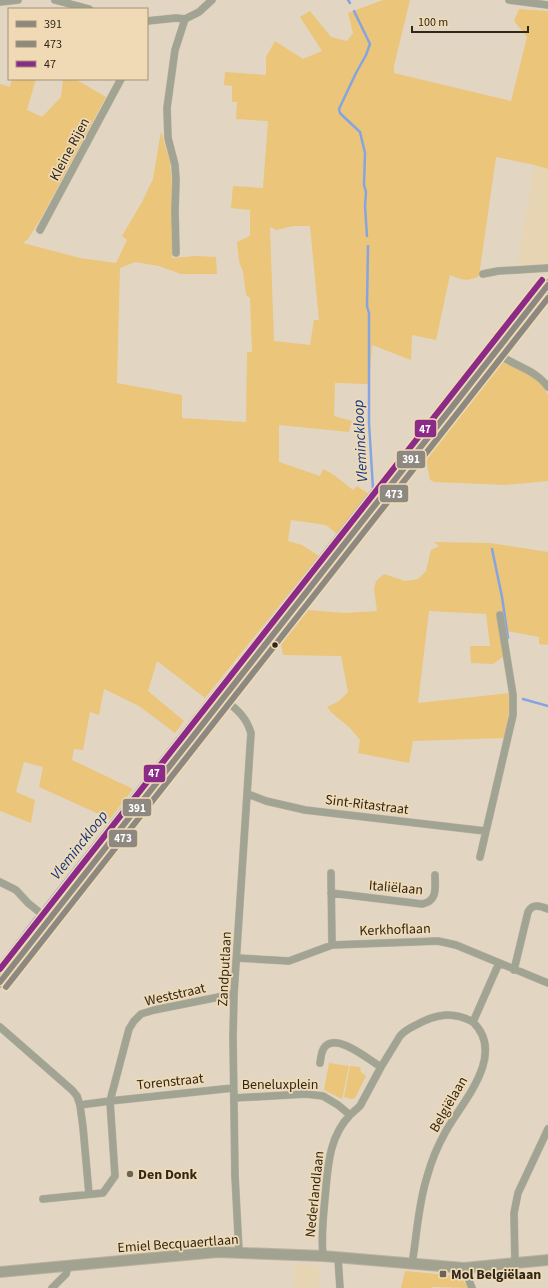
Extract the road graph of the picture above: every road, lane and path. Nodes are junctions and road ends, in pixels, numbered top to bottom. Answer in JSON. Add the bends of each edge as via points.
{"nodes":[{"id":1,"x":18,"y":0,"type":"edge"},
{"id":2,"x":55,"y":0,"type":"edge"},
{"id":3,"x":212,"y":0,"type":"edge"},
{"id":4,"x":509,"y":0,"type":"edge"},
{"id":5,"x":0,"y":2,"type":"edge"},
{"id":6,"x":548,"y":5,"type":"edge"},
{"id":7,"x":85,"y":8,"type":"edge"},
{"id":8,"x":185,"y":19,"type":"junction"},
{"id":9,"x":148,"y":21,"type":"edge"},
{"id":10,"x":120,"y":80,"type":"edge"},
{"id":11,"x":40,"y":230,"type":"dead end"},
{"id":12,"x":176,"y":253,"type":"dead end"},
{"id":13,"x":548,"y":268,"type":"edge"},
{"id":14,"x":483,"y":274,"type":"dead end"},
{"id":15,"x":548,"y":285,"type":"edge"},
{"id":16,"x":495,"y":352,"type":"junction"},
{"id":17,"x":548,"y":387,"type":"edge"},
{"id":18,"x":500,"y":615,"type":"dead end"},
{"id":19,"x":223,"y":698,"type":"junction"},
{"id":20,"x":248,"y":794,"type":"junction"},
{"id":21,"x":485,"y":831,"type":"junction"},
{"id":22,"x":480,"y":857,"type":"dead end"},
{"id":23,"x":331,"y":873,"type":"dead end"},
{"id":24,"x":435,"y":875,"type":"dead end"},
{"id":25,"x":0,"y":882,"type":"edge"},
{"id":26,"x":331,"y":894,"type":"junction"},
{"id":27,"x":548,"y":909,"type":"edge"},
{"id":28,"x":49,"y":920,"type":"junction"},
{"id":29,"x":332,"y":944,"type":"junction"},
{"id":30,"x":237,"y":958,"type":"junction"},
{"id":31,"x":498,"y":964,"type":"junction"},
{"id":32,"x":514,"y":970,"type":"junction"},
{"id":33,"x":0,"y":982,"type":"edge"},
{"id":34,"x":548,"y":983,"type":"edge"},
{"id":35,"x":234,"y":994,"type":"junction"},
{"id":36,"x":473,"y":1022,"type":"junction"},
{"id":37,"x":0,"y":1027,"type":"edge"},
{"id":38,"x":320,"y":1063,"type":"dead end"},
{"id":39,"x":381,"y":1067,"type":"junction"},
{"id":40,"x":233,"y":1088,"type":"junction"},
{"id":41,"x":234,"y":1098,"type":"junction"},
{"id":42,"x":110,"y":1100,"type":"junction"},
{"id":43,"x":80,"y":1105,"type":"junction"},
{"id":44,"x":350,"y":1115,"type":"junction"},
{"id":45,"x":548,"y":1128,"type":"edge"},
{"id":46,"x":89,"y":1194,"type":"junction"},
{"id":47,"x":43,"y":1199,"type":"dead end"},
{"id":48,"x":238,"y":1252,"type":"junction"},
{"id":49,"x":323,"y":1256,"type":"junction"},
{"id":50,"x":338,"y":1258,"type":"junction"},
{"id":51,"x":548,"y":1260,"type":"edge"},
{"id":52,"x":515,"y":1263,"type":"junction"},
{"id":53,"x":412,"y":1264,"type":"junction"},
{"id":54,"x":68,"y":1266,"type":"junction"},
{"id":55,"x":464,"y":1268,"type":"junction"},
{"id":56,"x":0,"y":1272,"type":"edge"},
{"id":57,"x":52,"y":1288,"type":"edge"},
{"id":58,"x":340,"y":1288,"type":"edge"},
{"id":59,"x":472,"y":1288,"type":"edge"}],
"edges":[{"from":1,"to":5,"type":"street"},
{"from":2,"to":7,"type":"street"},
{"from":3,"to":8,"type":"street","via":[[199,12]]},
{"from":4,"to":6,"type":"street"},
{"from":8,"to":9,"type":"street"},
{"from":8,"to":12,"type":"street","via":[[175,50],[167,108],[168,138],[176,180]]},
{"from":10,"to":11,"type":"street","name":"Kleine Rijen"},
{"from":13,"to":14,"type":"street"},
{"from":15,"to":16,"type":"main road"},
{"from":16,"to":17,"type":"street","via":[[534,373]]},
{"from":16,"to":19,"type":"main road"},
{"from":18,"to":21,"type":"street","via":[[513,695],[512,715]]},
{"from":19,"to":20,"type":"street","name":"Zandputlaan","via":[[248,722],[251,733]]},
{"from":19,"to":28,"type":"main road"},
{"from":20,"to":21,"type":"street","name":"Sint-Ritastraat","via":[[305,810]]},
{"from":20,"to":30,"type":"street","name":"Zandputlaan"},
{"from":21,"to":22,"type":"street"},
{"from":23,"to":26,"type":"street"},
{"from":24,"to":26,"type":"street","name":"Italiëlaan","via":[[434,894],[428,903]]},
{"from":25,"to":28,"type":"street","via":[[16,890]]},
{"from":26,"to":29,"type":"street"},
{"from":27,"to":32,"type":"street","via":[[536,906],[528,912]]},
{"from":28,"to":33,"type":"main road"},
{"from":29,"to":30,"type":"street","name":"Kerkhoflaan","via":[[290,961]]},
{"from":29,"to":31,"type":"street","name":"Kerkhoflaan","via":[[445,942]]},
{"from":30,"to":35,"type":"street","name":"Zandputlaan"},
{"from":31,"to":32,"type":"street","name":"Kerkhoflaan"},
{"from":31,"to":36,"type":"street"},
{"from":32,"to":34,"type":"street","name":"Kerkhoflaan"},
{"from":35,"to":40,"type":"street","name":"Zandputlaan"},
{"from":35,"to":42,"type":"street","name":"Weststraat","via":[[141,1014],[129,1029]]},
{"from":36,"to":39,"type":"street","via":[[447,1014],[420,1023],[404,1031]]},
{"from":36,"to":53,"type":"street","name":"Belgiëlaan","via":[[484,1040],[482,1071],[445,1132],[427,1177]]},
{"from":37,"to":43,"type":"street","via":[[72,1090]]},
{"from":38,"to":39,"type":"street","name":"Beneluxplein","via":[[324,1047],[335,1042],[350,1047]]},
{"from":39,"to":44,"type":"street","via":[[360,1106]]},
{"from":40,"to":41,"type":"street","name":"Zandputlaan"},
{"from":40,"to":42,"type":"street","name":"Torenstraat"},
{"from":41,"to":44,"type":"street","name":"Beneluxplein","via":[[306,1094],[323,1096],[338,1104]]},
{"from":41,"to":48,"type":"street","name":"Zandputlaan"},
{"from":42,"to":43,"type":"street","name":"Torenstraat"},
{"from":42,"to":46,"type":"street","name":"Weststraat","via":[[115,1176],[103,1193]]},
{"from":43,"to":46,"type":"street"},
{"from":44,"to":49,"type":"street","name":"Nederlandlaan","via":[[339,1127],[329,1158],[322,1234]]},
{"from":45,"to":52,"type":"street","via":[[518,1193],[514,1213]]},
{"from":46,"to":47,"type":"street"},
{"from":48,"to":49,"type":"street","name":"Emiel Becquaertlaan"},
{"from":48,"to":54,"type":"street","name":"Emiel Becquaertlaan"},
{"from":49,"to":50,"type":"street","name":"Emiel Becquaertlaan"},
{"from":50,"to":53,"type":"street","name":"Emiel Becquaertlaan"},
{"from":50,"to":58,"type":"street"},
{"from":51,"to":52,"type":"street","name":"Emiel Becquaertlaan"},
{"from":52,"to":55,"type":"street","name":"Emiel Becquaertlaan"},
{"from":53,"to":55,"type":"street","name":"Emiel Becquaertlaan"},
{"from":54,"to":56,"type":"street","name":"Emiel Becquaertlaan"},
{"from":54,"to":57,"type":"street","via":[[66,1274]]},
{"from":55,"to":59,"type":"street"}]}
